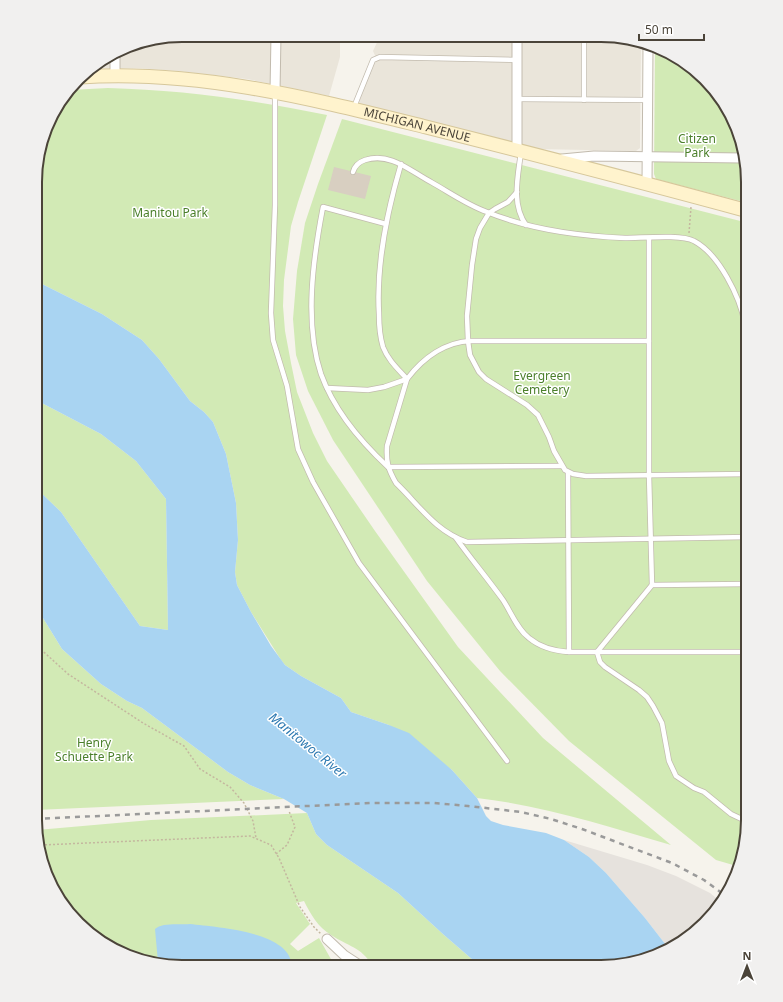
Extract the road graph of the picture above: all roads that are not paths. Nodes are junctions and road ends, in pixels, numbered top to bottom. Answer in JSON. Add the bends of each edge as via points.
{"nodes":[{"id":1,"x":276,"y":42,"type":"edge"},
{"id":2,"x":517,"y":42,"type":"edge"},
{"id":3,"x":584,"y":42,"type":"edge"},
{"id":4,"x":648,"y":51,"type":"edge"},
{"id":5,"x":115,"y":59,"type":"edge"},
{"id":6,"x":517,"y":60,"type":"junction"},
{"id":7,"x":115,"y":76,"type":"junction"},
{"id":8,"x":90,"y":77,"type":"edge"},
{"id":9,"x":275,"y":92,"type":"junction"},
{"id":10,"x":517,"y":100,"type":"junction"},
{"id":11,"x":584,"y":100,"type":"junction"},
{"id":12,"x":648,"y":100,"type":"junction"},
{"id":13,"x":353,"y":109,"type":"junction"},
{"id":14,"x":519,"y":150,"type":"junction"},
{"id":15,"x":647,"y":157,"type":"junction"},
{"id":16,"x":739,"y":158,"type":"edge"},
{"id":17,"x":556,"y":160,"type":"junction"},
{"id":18,"x":401,"y":164,"type":"junction"},
{"id":19,"x":353,"y":172,"type":"dead end"},
{"id":20,"x":647,"y":184,"type":"junction"},
{"id":21,"x":517,"y":192,"type":"junction"},
{"id":22,"x":741,"y":209,"type":"edge"},
{"id":23,"x":489,"y":213,"type":"junction"},
{"id":24,"x":386,"y":224,"type":"junction"},
{"id":25,"x":526,"y":225,"type":"junction"},
{"id":26,"x":649,"y":238,"type":"junction"},
{"id":27,"x":741,"y":311,"type":"edge"},
{"id":28,"x":468,"y":341,"type":"junction"},
{"id":29,"x":649,"y":341,"type":"junction"},
{"id":30,"x":407,"y":379,"type":"junction"},
{"id":31,"x":327,"y":388,"type":"junction"},
{"id":32,"x":562,"y":466,"type":"junction"},
{"id":33,"x":388,"y":467,"type":"junction"},
{"id":34,"x":568,"y":472,"type":"junction"},
{"id":35,"x":741,"y":474,"type":"edge"},
{"id":36,"x":649,"y":475,"type":"junction"},
{"id":37,"x":741,"y":537,"type":"edge"},
{"id":38,"x":456,"y":538,"type":"junction"},
{"id":39,"x":651,"y":538,"type":"junction"},
{"id":40,"x":568,"y":540,"type":"junction"},
{"id":41,"x":741,"y":584,"type":"edge"},
{"id":42,"x":652,"y":585,"type":"junction"},
{"id":43,"x":569,"y":652,"type":"junction"},
{"id":44,"x":597,"y":652,"type":"junction"},
{"id":45,"x":741,"y":652,"type":"edge"},
{"id":46,"x":507,"y":761,"type":"dead end"},
{"id":47,"x":741,"y":819,"type":"edge"},
{"id":48,"x":327,"y":939,"type":"road end"},
{"id":49,"x":351,"y":960,"type":"edge"}],
"edges":[{"from":1,"to":9,"type":"street"},
{"from":2,"to":6,"type":"street"},
{"from":3,"to":11,"type":"lane"},
{"from":4,"to":12,"type":"street"},
{"from":5,"to":7,"type":"street"},
{"from":6,"to":10,"type":"street"},
{"from":6,"to":13,"type":"lane","via":[[380,57],[373,60]]},
{"from":7,"to":8,"type":"street","name":"MICHIGAN AVENUE"},
{"from":7,"to":9,"type":"street","name":"MICHIGAN AVENUE","via":[[182,80]]},
{"from":9,"to":13,"type":"street","name":"MICHIGAN AVENUE"},
{"from":9,"to":46,"type":"lane","via":[[275,205],[271,313],[273,340],[287,386],[298,449],[313,482],[358,563]]},
{"from":10,"to":11,"type":"lane"},
{"from":10,"to":14,"type":"street"},
{"from":11,"to":12,"type":"lane"},
{"from":12,"to":15,"type":"street"},
{"from":13,"to":14,"type":"street","name":"MICHIGAN AVENUE"},
{"from":14,"to":17,"type":"street","name":"MICHIGAN AVENUE"},
{"from":14,"to":21,"type":"lane"},
{"from":15,"to":16,"type":"street"},
{"from":15,"to":17,"type":"street","via":[[594,156]]},
{"from":15,"to":20,"type":"street"},
{"from":17,"to":20,"type":"street","name":"MICHIGAN AVENUE"},
{"from":18,"to":19,"type":"lane","via":[[383,158],[369,159],[357,164]]},
{"from":18,"to":23,"type":"lane"},
{"from":18,"to":24,"type":"lane"},
{"from":20,"to":22,"type":"street","name":"MICHIGAN AVENUE"},
{"from":21,"to":23,"type":"lane","via":[[508,202]]},
{"from":21,"to":25,"type":"lane","via":[[518,210]]},
{"from":23,"to":25,"type":"lane"},
{"from":23,"to":28,"type":"lane","via":[[476,239],[468,298]]},
{"from":24,"to":30,"type":"lane","via":[[379,282],[380,330],[383,347]]},
{"from":24,"to":31,"type":"lane","via":[[323,208],[316,251],[312,322],[317,359]]},
{"from":25,"to":26,"type":"lane","via":[[572,234]]},
{"from":26,"to":27,"type":"lane","via":[[689,238],[702,246],[716,258],[725,272]]},
{"from":26,"to":29,"type":"lane"},
{"from":28,"to":29,"type":"lane"},
{"from":28,"to":30,"type":"lane","via":[[454,343],[437,352]]},
{"from":28,"to":32,"type":"lane","via":[[474,364],[486,379],[528,405],[538,415]]},
{"from":29,"to":36,"type":"lane"},
{"from":30,"to":31,"type":"lane","via":[[368,390]]},
{"from":30,"to":33,"type":"lane","via":[[387,446]]},
{"from":31,"to":33,"type":"lane","via":[[350,427]]},
{"from":32,"to":33,"type":"lane"},
{"from":32,"to":34,"type":"lane"},
{"from":33,"to":38,"type":"lane","via":[[396,483],[440,528]]},
{"from":34,"to":36,"type":"lane","via":[[586,476]]},
{"from":34,"to":40,"type":"lane"},
{"from":35,"to":36,"type":"lane"},
{"from":36,"to":39,"type":"lane"},
{"from":37,"to":39,"type":"lane"},
{"from":38,"to":40,"type":"lane","via":[[479,543]]},
{"from":38,"to":43,"type":"lane","via":[[503,600],[527,637],[548,649]]},
{"from":39,"to":40,"type":"lane"},
{"from":39,"to":42,"type":"lane"},
{"from":40,"to":43,"type":"lane"},
{"from":41,"to":42,"type":"lane"},
{"from":42,"to":44,"type":"lane"},
{"from":43,"to":44,"type":"lane"},
{"from":44,"to":45,"type":"lane"},
{"from":44,"to":47,"type":"lane","via":[[600,662],[605,667],[639,690],[653,706],[662,724],[669,761],[676,776]]},
{"from":48,"to":49,"type":"street"}]}
